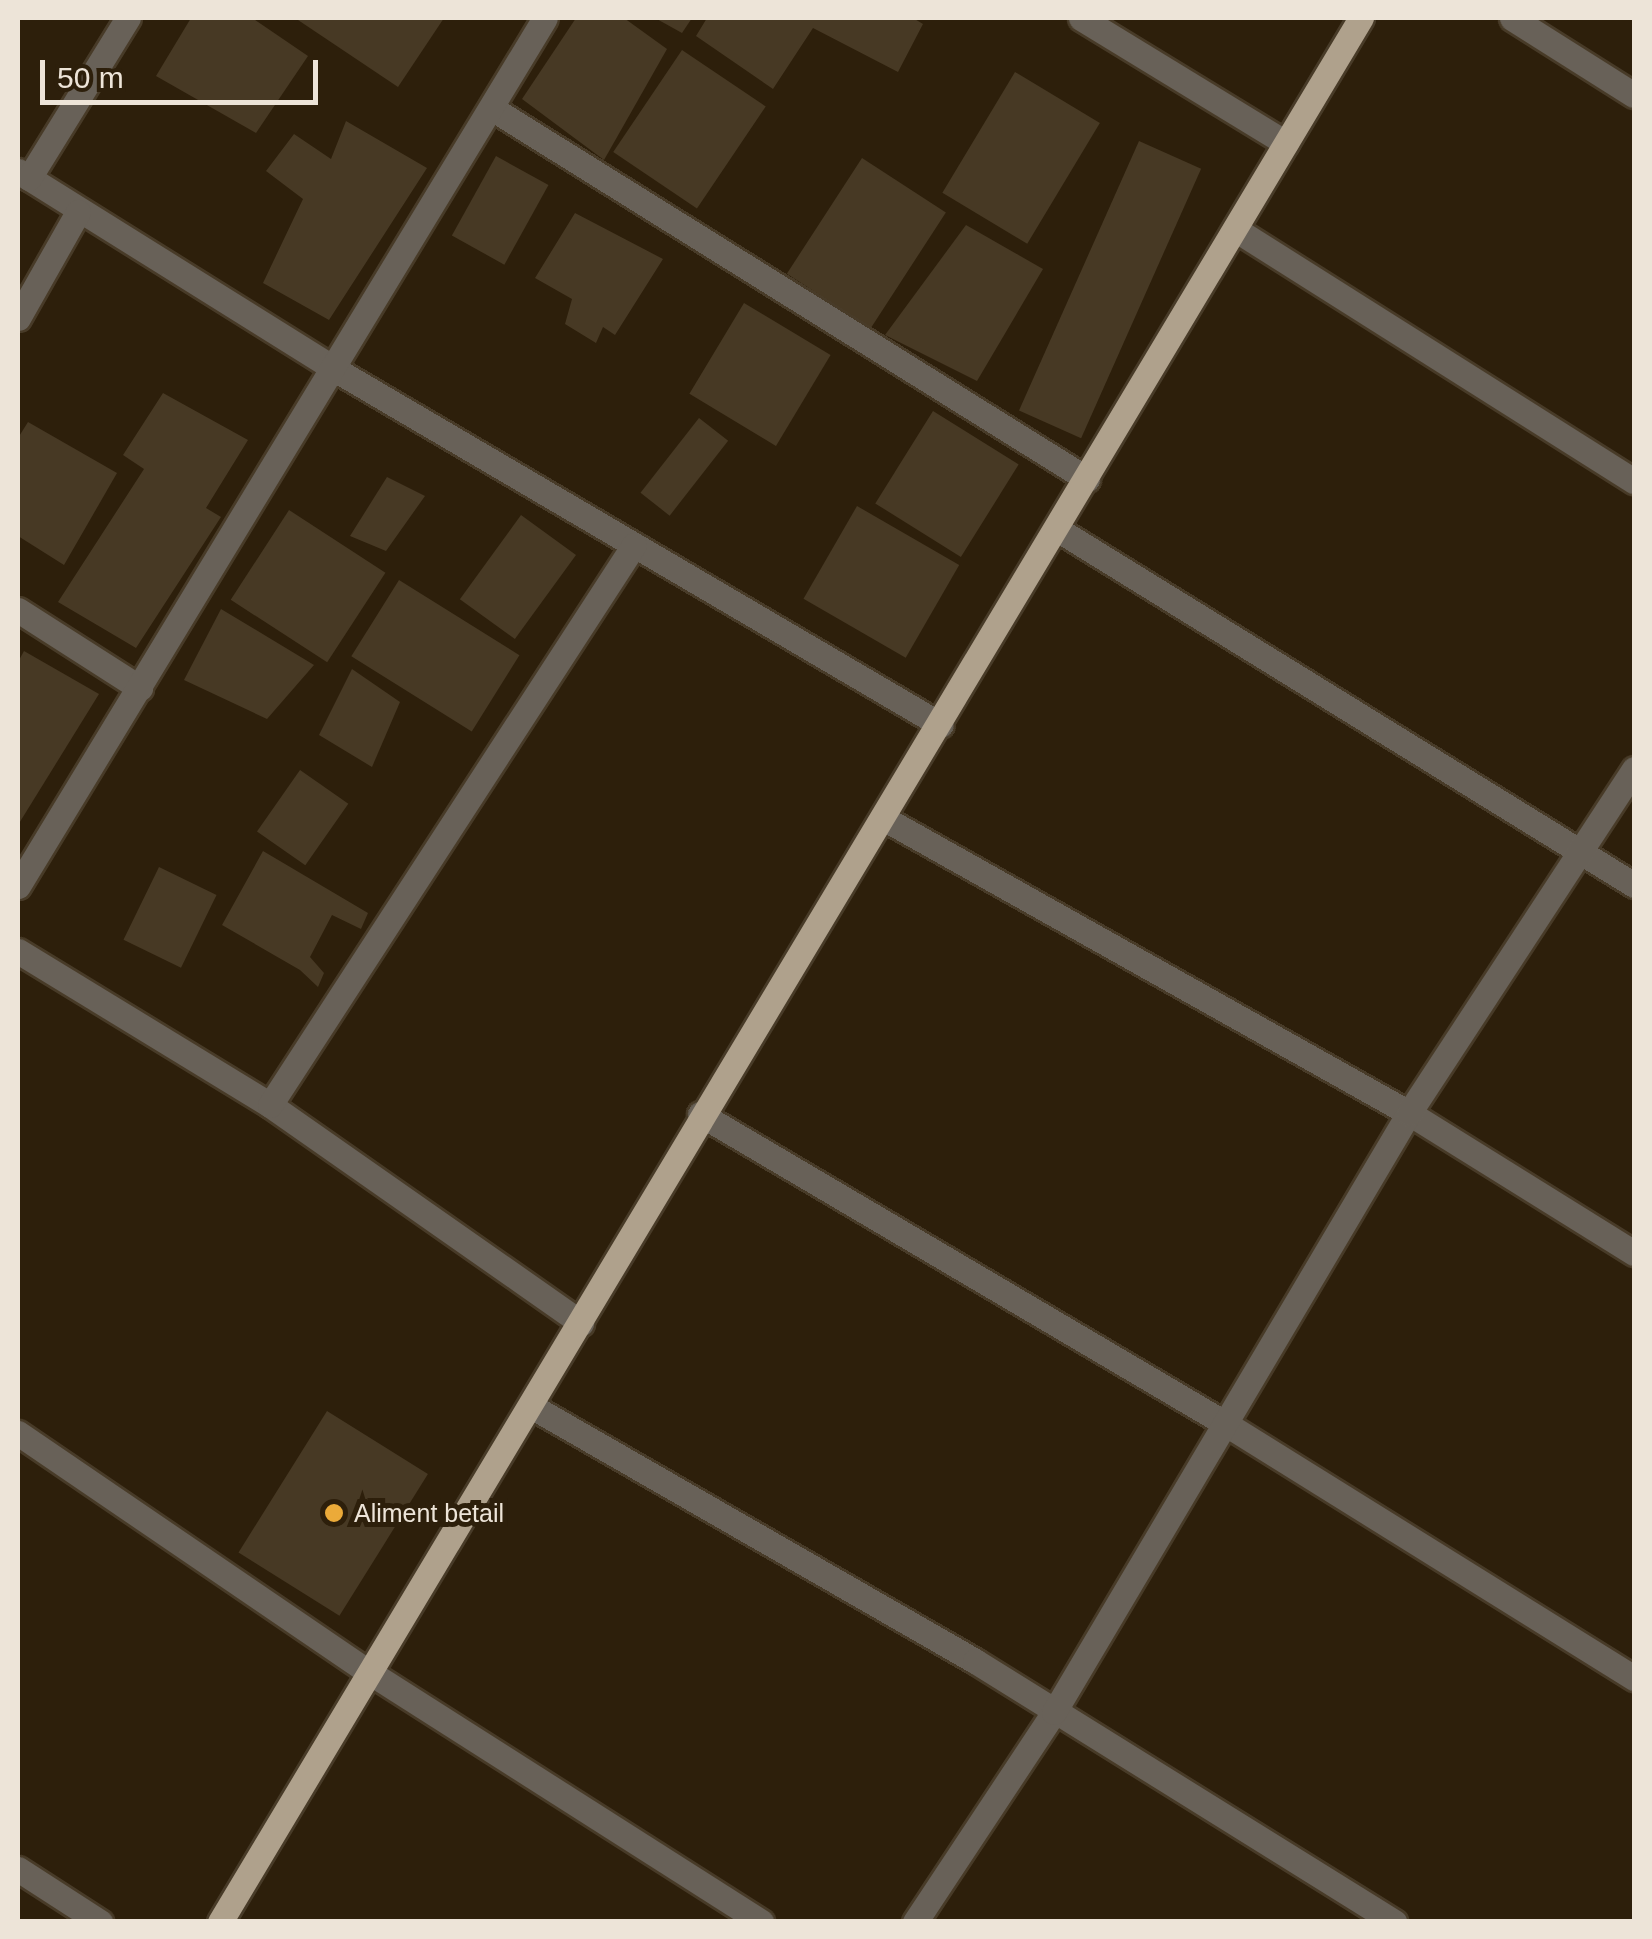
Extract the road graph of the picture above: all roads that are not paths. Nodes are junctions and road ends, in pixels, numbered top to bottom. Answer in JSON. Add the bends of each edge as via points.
{"nodes":[{"id":1,"x":128,"y":18,"type":"edge"},
{"id":2,"x":546,"y":18,"type":"edge"},
{"id":3,"x":1081,"y":18,"type":"edge"},
{"id":4,"x":1361,"y":18,"type":"edge"},
{"id":5,"x":1512,"y":18,"type":"edge"},
{"id":6,"x":1634,"y":95,"type":"edge"},
{"id":7,"x":493,"y":108,"type":"junction"},
{"id":8,"x":1286,"y":143,"type":"junction"},
{"id":9,"x":23,"y":174,"type":"edge"},
{"id":10,"x":78,"y":212,"type":"junction"},
{"id":11,"x":1235,"y":229,"type":"junction"},
{"id":12,"x":18,"y":318,"type":"edge"},
{"id":13,"x":336,"y":370,"type":"junction"},
{"id":14,"x":1087,"y":479,"type":"junction"},
{"id":15,"x":1634,"y":480,"type":"edge"},
{"id":16,"x":1057,"y":529,"type":"junction"},
{"id":17,"x":634,"y":545,"type":"junction"},
{"id":18,"x":18,"y":610,"type":"edge"},
{"id":19,"x":140,"y":688,"type":"junction"},
{"id":20,"x":940,"y":725,"type":"junction"},
{"id":21,"x":1634,"y":769,"type":"edge"},
{"id":22,"x":885,"y":819,"type":"junction"},
{"id":23,"x":1584,"y":853,"type":"junction"},
{"id":24,"x":1634,"y":885,"type":"edge"},
{"id":25,"x":18,"y":886,"type":"edge"},
{"id":26,"x":18,"y":951,"type":"edge"},
{"id":27,"x":270,"y":1105,"type":"junction"},
{"id":28,"x":1409,"y":1113,"type":"junction"},
{"id":29,"x":700,"y":1114,"type":"junction"},
{"id":30,"x":1634,"y":1253,"type":"edge"},
{"id":31,"x":580,"y":1323,"type":"junction"},
{"id":32,"x":531,"y":1406,"type":"junction"},
{"id":33,"x":1226,"y":1424,"type":"junction"},
{"id":34,"x":18,"y":1432,"type":"edge"},
{"id":35,"x":369,"y":1672,"type":"junction"},
{"id":36,"x":1634,"y":1678,"type":"edge"},
{"id":37,"x":1054,"y":1712,"type":"junction"},
{"id":38,"x":18,"y":1869,"type":"edge"},
{"id":39,"x":100,"y":1922,"type":"edge"},
{"id":40,"x":220,"y":1922,"type":"edge"},
{"id":41,"x":761,"y":1922,"type":"edge"},
{"id":42,"x":915,"y":1922,"type":"edge"},
{"id":43,"x":1395,"y":1922,"type":"edge"}],
"edges":[{"from":1,"to":9,"type":"street"},
{"from":2,"to":7,"type":"street"},
{"from":3,"to":8,"type":"street"},
{"from":4,"to":8,"type":"main road"},
{"from":5,"to":6,"type":"street"},
{"from":7,"to":13,"type":"street"},
{"from":7,"to":14,"type":"street"},
{"from":8,"to":11,"type":"main road"},
{"from":9,"to":10,"type":"street"},
{"from":10,"to":12,"type":"street"},
{"from":10,"to":13,"type":"street"},
{"from":11,"to":14,"type":"main road"},
{"from":11,"to":15,"type":"street"},
{"from":13,"to":17,"type":"street"},
{"from":13,"to":19,"type":"street"},
{"from":14,"to":16,"type":"main road"},
{"from":16,"to":20,"type":"main road"},
{"from":16,"to":23,"type":"street"},
{"from":17,"to":20,"type":"street"},
{"from":17,"to":27,"type":"street"},
{"from":18,"to":19,"type":"street"},
{"from":19,"to":25,"type":"street"},
{"from":20,"to":22,"type":"main road"},
{"from":21,"to":23,"type":"street"},
{"from":22,"to":28,"type":"street"},
{"from":22,"to":29,"type":"main road"},
{"from":23,"to":24,"type":"street"},
{"from":23,"to":28,"type":"street"},
{"from":26,"to":27,"type":"street"},
{"from":27,"to":31,"type":"street"},
{"from":28,"to":30,"type":"street"},
{"from":28,"to":33,"type":"street"},
{"from":29,"to":31,"type":"main road"},
{"from":29,"to":33,"type":"street"},
{"from":31,"to":32,"type":"main road"},
{"from":32,"to":35,"type":"main road"},
{"from":32,"to":37,"type":"street"},
{"from":33,"to":36,"type":"street"},
{"from":33,"to":37,"type":"street"},
{"from":34,"to":35,"type":"street"},
{"from":35,"to":40,"type":"main road"},
{"from":35,"to":41,"type":"street"},
{"from":37,"to":42,"type":"street"},
{"from":37,"to":43,"type":"street"},
{"from":38,"to":39,"type":"street"}]}
